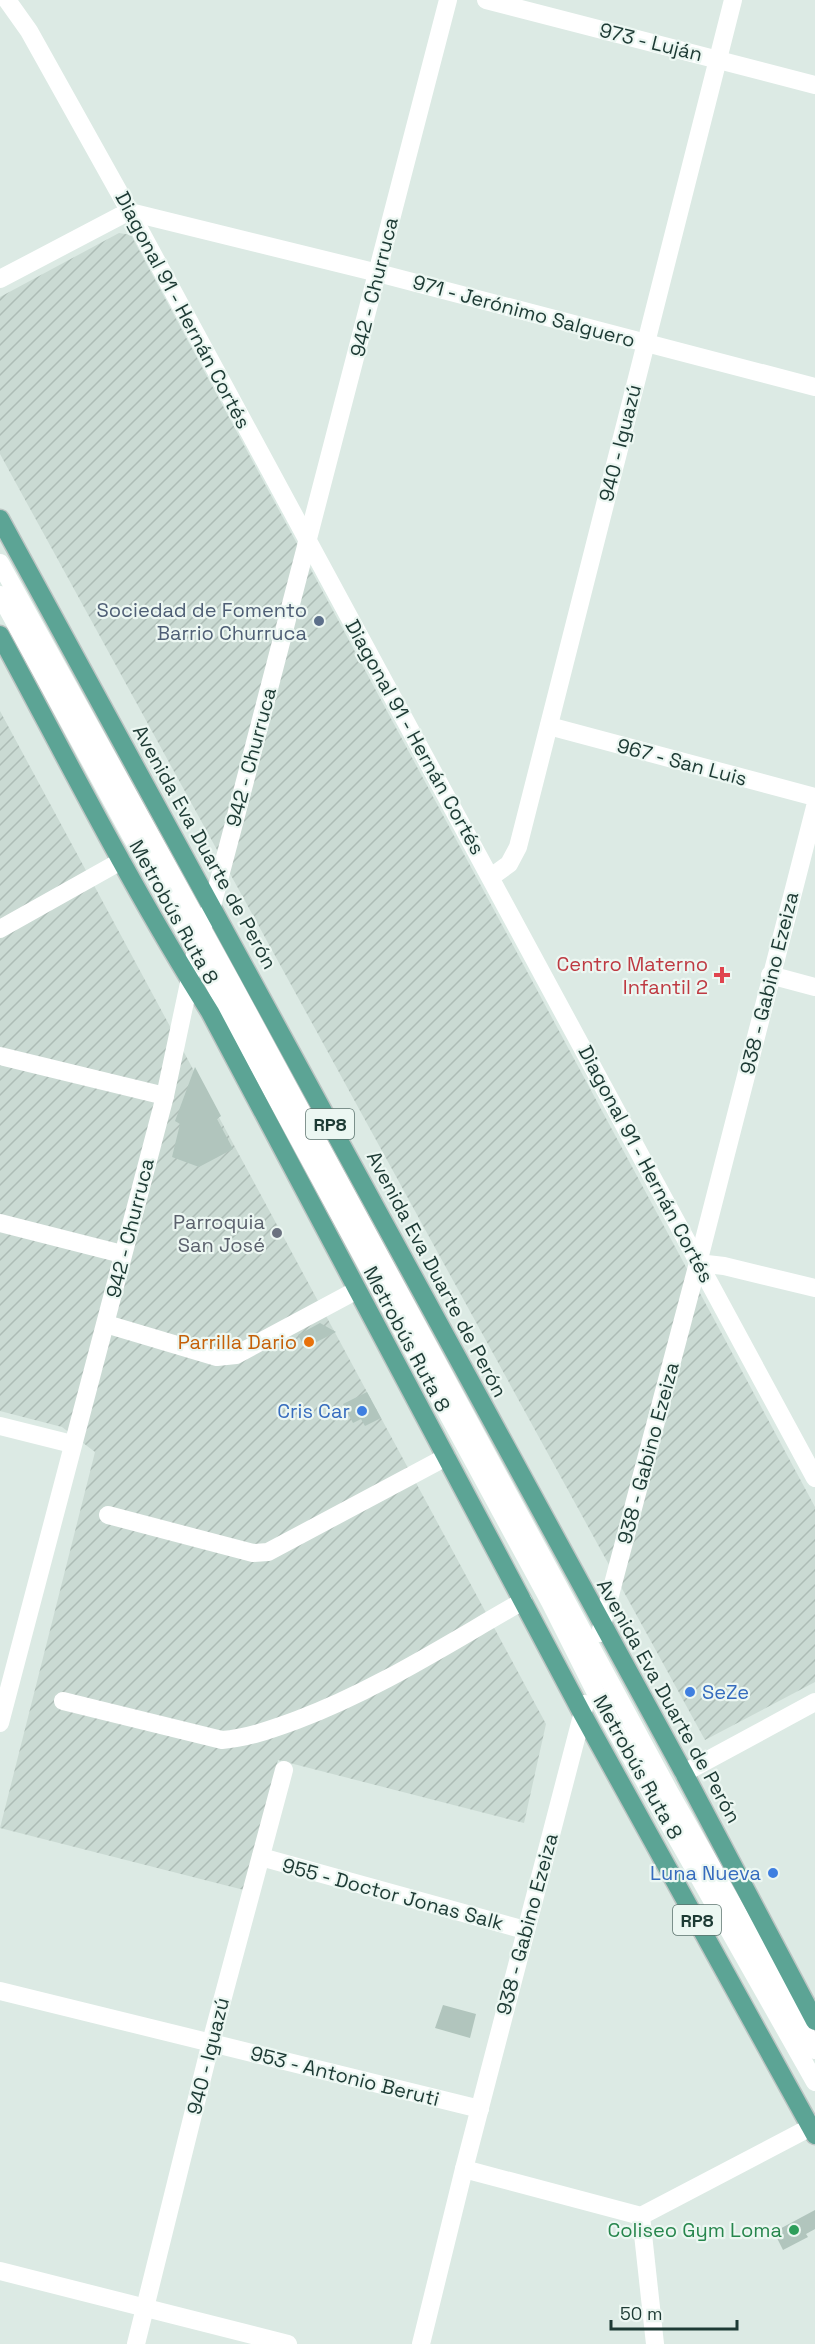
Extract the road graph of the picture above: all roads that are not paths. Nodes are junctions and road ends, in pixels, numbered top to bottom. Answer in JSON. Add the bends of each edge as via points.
{"nodes":[{"id":1,"x":7,"y":0,"type":"edge"},
{"id":2,"x":448,"y":0,"type":"edge"},
{"id":3,"x":486,"y":0,"type":"edge"},
{"id":4,"x":733,"y":0,"type":"edge"},
{"id":5,"x":718,"y":60,"type":"junction"},
{"id":6,"x":815,"y":86,"type":"edge"},
{"id":7,"x":130,"y":212,"type":"junction"},
{"id":8,"x":378,"y":273,"type":"junction"},
{"id":9,"x":0,"y":279,"type":"edge"},
{"id":10,"x":645,"y":343,"type":"junction"},
{"id":11,"x":815,"y":387,"type":"edge"},
{"id":12,"x":0,"y":519,"type":"edge"},
{"id":13,"x":308,"y":542,"type":"junction"},
{"id":14,"x":0,"y":563,"type":"edge"},
{"id":15,"x":0,"y":595,"type":"edge"},
{"id":16,"x":0,"y":635,"type":"edge"},
{"id":17,"x":549,"y":726,"type":"junction"},
{"id":18,"x":815,"y":797,"type":"edge"},
{"id":19,"x":815,"y":807,"type":"edge"},
{"id":20,"x":121,"y":861,"type":"junction"},
{"id":21,"x":491,"y":877,"type":"junction"},
{"id":22,"x":212,"y":906,"type":"junction"},
{"id":23,"x":0,"y":929,"type":"edge"},
{"id":24,"x":201,"y":929,"type":"junction"},
{"id":25,"x":196,"y":950,"type":"junction"},
{"id":26,"x":771,"y":975,"type":"junction"},
{"id":27,"x":190,"y":981,"type":"junction"},
{"id":28,"x":815,"y":987,"type":"edge"},
{"id":29,"x":0,"y":1056,"type":"edge"},
{"id":30,"x":165,"y":1096,"type":"junction"},
{"id":31,"x":0,"y":1223,"type":"edge"},
{"id":32,"x":122,"y":1254,"type":"junction"},
{"id":33,"x":698,"y":1263,"type":"junction"},
{"id":34,"x":815,"y":1288,"type":"edge"},
{"id":35,"x":357,"y":1290,"type":"junction"},
{"id":36,"x":106,"y":1324,"type":"junction"},
{"id":37,"x":448,"y":1341,"type":"junction"},
{"id":38,"x":0,"y":1425,"type":"edge"},
{"id":39,"x":72,"y":1444,"type":"junction"},
{"id":40,"x":446,"y":1457,"type":"junction"},
{"id":41,"x":815,"y":1478,"type":"edge"},
{"id":42,"x":108,"y":1515,"type":"dead end"},
{"id":43,"x":523,"y":1601,"type":"junction"},
{"id":44,"x":578,"y":1624,"type":"junction"},
{"id":45,"x":602,"y":1625,"type":"junction"},
{"id":46,"x":595,"y":1654,"type":"junction"},
{"id":47,"x":591,"y":1681,"type":"junction"},
{"id":48,"x":63,"y":1701,"type":"dead end"},
{"id":49,"x":815,"y":1702,"type":"edge"},
{"id":50,"x":582,"y":1713,"type":"junction"},
{"id":51,"x":1,"y":1715,"type":"edge"},
{"id":52,"x":284,"y":1770,"type":"dead end"},
{"id":53,"x":684,"y":1773,"type":"junction"},
{"id":54,"x":261,"y":1857,"type":"junction"},
{"id":55,"x":525,"y":1930,"type":"junction"},
{"id":56,"x":0,"y":1991,"type":"edge"},
{"id":57,"x":815,"y":2021,"type":"edge"},
{"id":58,"x":211,"y":2042,"type":"junction"},
{"id":59,"x":815,"y":2050,"type":"edge"},
{"id":60,"x":815,"y":2082,"type":"edge"},
{"id":61,"x":480,"y":2109,"type":"junction"},
{"id":62,"x":813,"y":2131,"type":"edge"},
{"id":63,"x":464,"y":2169,"type":"junction"},
{"id":64,"x":641,"y":2216,"type":"junction"},
{"id":65,"x":0,"y":2271,"type":"edge"},
{"id":66,"x":145,"y":2308,"type":"junction"},
{"id":67,"x":136,"y":2344,"type":"edge"},
{"id":68,"x":288,"y":2344,"type":"edge"},
{"id":69,"x":421,"y":2344,"type":"edge"},
{"id":70,"x":655,"y":2344,"type":"edge"}],
"edges":[{"from":1,"to":7,"type":"street","name":"Diagonal 91 - Hernán Cortés"},
{"from":2,"to":8,"type":"street","name":"942 - Churruca"},
{"from":3,"to":5,"type":"street","name":"973 - Luján"},
{"from":4,"to":5,"type":"street","name":"940 - Iguazú"},
{"from":5,"to":6,"type":"street","name":"973 - Luján"},
{"from":5,"to":10,"type":"street","name":"940 - Iguazú"},
{"from":7,"to":8,"type":"street","name":"971 - Jerónimo Salguero"},
{"from":7,"to":9,"type":"street"},
{"from":7,"to":13,"type":"street","name":"Diagonal 91 - Hernán Cortés"},
{"from":8,"to":10,"type":"street","name":"971 - Jerónimo Salguero"},
{"from":8,"to":13,"type":"street","name":"942 - Churruca"},
{"from":10,"to":11,"type":"street","name":"971 - Jerónimo Salguero"},
{"from":10,"to":17,"type":"street","name":"940 - Iguazú"},
{"from":12,"to":22,"type":"main road","name":"Avenida Eva Duarte de Perón","number":"RP8"},
{"from":13,"to":21,"type":"street","name":"Diagonal 91 - Hernán Cortés"},
{"from":13,"to":22,"type":"street","name":"942 - Churruca"},
{"from":14,"to":24,"type":"street","name":"Metrobús Ruta 8"},
{"from":15,"to":25,"type":"street","name":"Metrobús Ruta 8"},
{"from":16,"to":20,"type":"main road","number":"RP8"},
{"from":17,"to":18,"type":"street","name":"967 - San Luis"},
{"from":17,"to":21,"type":"street","name":"940 - Iguazú","via":[[514,857]]},
{"from":19,"to":26,"type":"street","name":"938 - Gabino Ezeiza"},
{"from":20,"to":23,"type":"street"},
{"from":20,"to":27,"type":"main road","number":"RP8"},
{"from":21,"to":33,"type":"street","name":"Diagonal 91 - Hernán Cortés"},
{"from":22,"to":24,"type":"street","name":"942 - Churruca"},
{"from":22,"to":37,"type":"main road","name":"Avenida Eva Duarte de Perón","number":"RP8"},
{"from":24,"to":25,"type":"street","name":"942 - Churruca"},
{"from":24,"to":44,"type":"street","name":"Metrobús Ruta 8"},
{"from":25,"to":27,"type":"street","name":"942 - Churruca"},
{"from":25,"to":47,"type":"street","name":"Metrobús Ruta 8"},
{"from":26,"to":28,"type":"street"},
{"from":26,"to":33,"type":"street","name":"938 - Gabino Ezeiza"},
{"from":27,"to":30,"type":"street","name":"942 - Churruca"},
{"from":27,"to":35,"type":"main road","number":"RP8"},
{"from":29,"to":30,"type":"street"},
{"from":30,"to":32,"type":"street","name":"942 - Churruca"},
{"from":31,"to":32,"type":"street"},
{"from":32,"to":36,"type":"street","name":"942 - Churruca"},
{"from":33,"to":34,"type":"street"},
{"from":33,"to":41,"type":"street","name":"Diagonal 91 - Hernán Cortés"},
{"from":33,"to":45,"type":"street","name":"938 - Gabino Ezeiza"},
{"from":35,"to":36,"type":"street","via":[[226,1358]]},
{"from":35,"to":40,"type":"main road","number":"RP8"},
{"from":36,"to":39,"type":"street","name":"942 - Churruca"},
{"from":37,"to":44,"type":"street"},
{"from":37,"to":45,"type":"main road","name":"Avenida Eva Duarte de Perón","number":"RP8"},
{"from":38,"to":39,"type":"street"},
{"from":39,"to":51,"type":"street","name":"942 - Churruca"},
{"from":40,"to":42,"type":"street","via":[[268,1552],[253,1553]]},
{"from":40,"to":43,"type":"main road","number":"RP8"},
{"from":43,"to":48,"type":"street","via":[[336,1706],[238,1738],[222,1740]]},
{"from":43,"to":50,"type":"main road","number":"RP8"},
{"from":44,"to":46,"type":"street","name":"Metrobús Ruta 8"},
{"from":45,"to":46,"type":"street","name":"938 - Gabino Ezeiza"},
{"from":45,"to":53,"type":"main road","name":"Avenida Eva Duarte de Perón","number":"RP8"},
{"from":46,"to":47,"type":"street","name":"938 - Gabino Ezeiza"},
{"from":46,"to":59,"type":"street","name":"Metrobús Ruta 8"},
{"from":47,"to":50,"type":"street","name":"938 - Gabino Ezeiza"},
{"from":47,"to":60,"type":"street","name":"Metrobús Ruta 8"},
{"from":49,"to":53,"type":"street"},
{"from":50,"to":55,"type":"street","name":"938 - Gabino Ezeiza"},
{"from":50,"to":62,"type":"main road","number":"RP8"},
{"from":52,"to":54,"type":"street","name":"940 - Iguazú"},
{"from":53,"to":57,"type":"main road","name":"Avenida Eva Duarte de Perón","number":"RP8"},
{"from":54,"to":55,"type":"street","name":"955 - Doctor Jonas Salk"},
{"from":54,"to":58,"type":"street","name":"940 - Iguazú"},
{"from":55,"to":61,"type":"street","name":"938 - Gabino Ezeiza"},
{"from":56,"to":58,"type":"street","name":"953 - Antonio Beruti"},
{"from":58,"to":61,"type":"street","name":"953 - Antonio Beruti"},
{"from":58,"to":66,"type":"street","name":"940 - Iguazú"},
{"from":61,"to":63,"type":"street","name":"938 - Gabino Ezeiza"},
{"from":62,"to":64,"type":"street"},
{"from":63,"to":64,"type":"street"},
{"from":63,"to":69,"type":"street","name":"938 - Gabino Ezeiza"},
{"from":64,"to":70,"type":"street"},
{"from":65,"to":66,"type":"street"},
{"from":66,"to":67,"type":"street","name":"940 - Iguazú"},
{"from":66,"to":68,"type":"street"}]}
